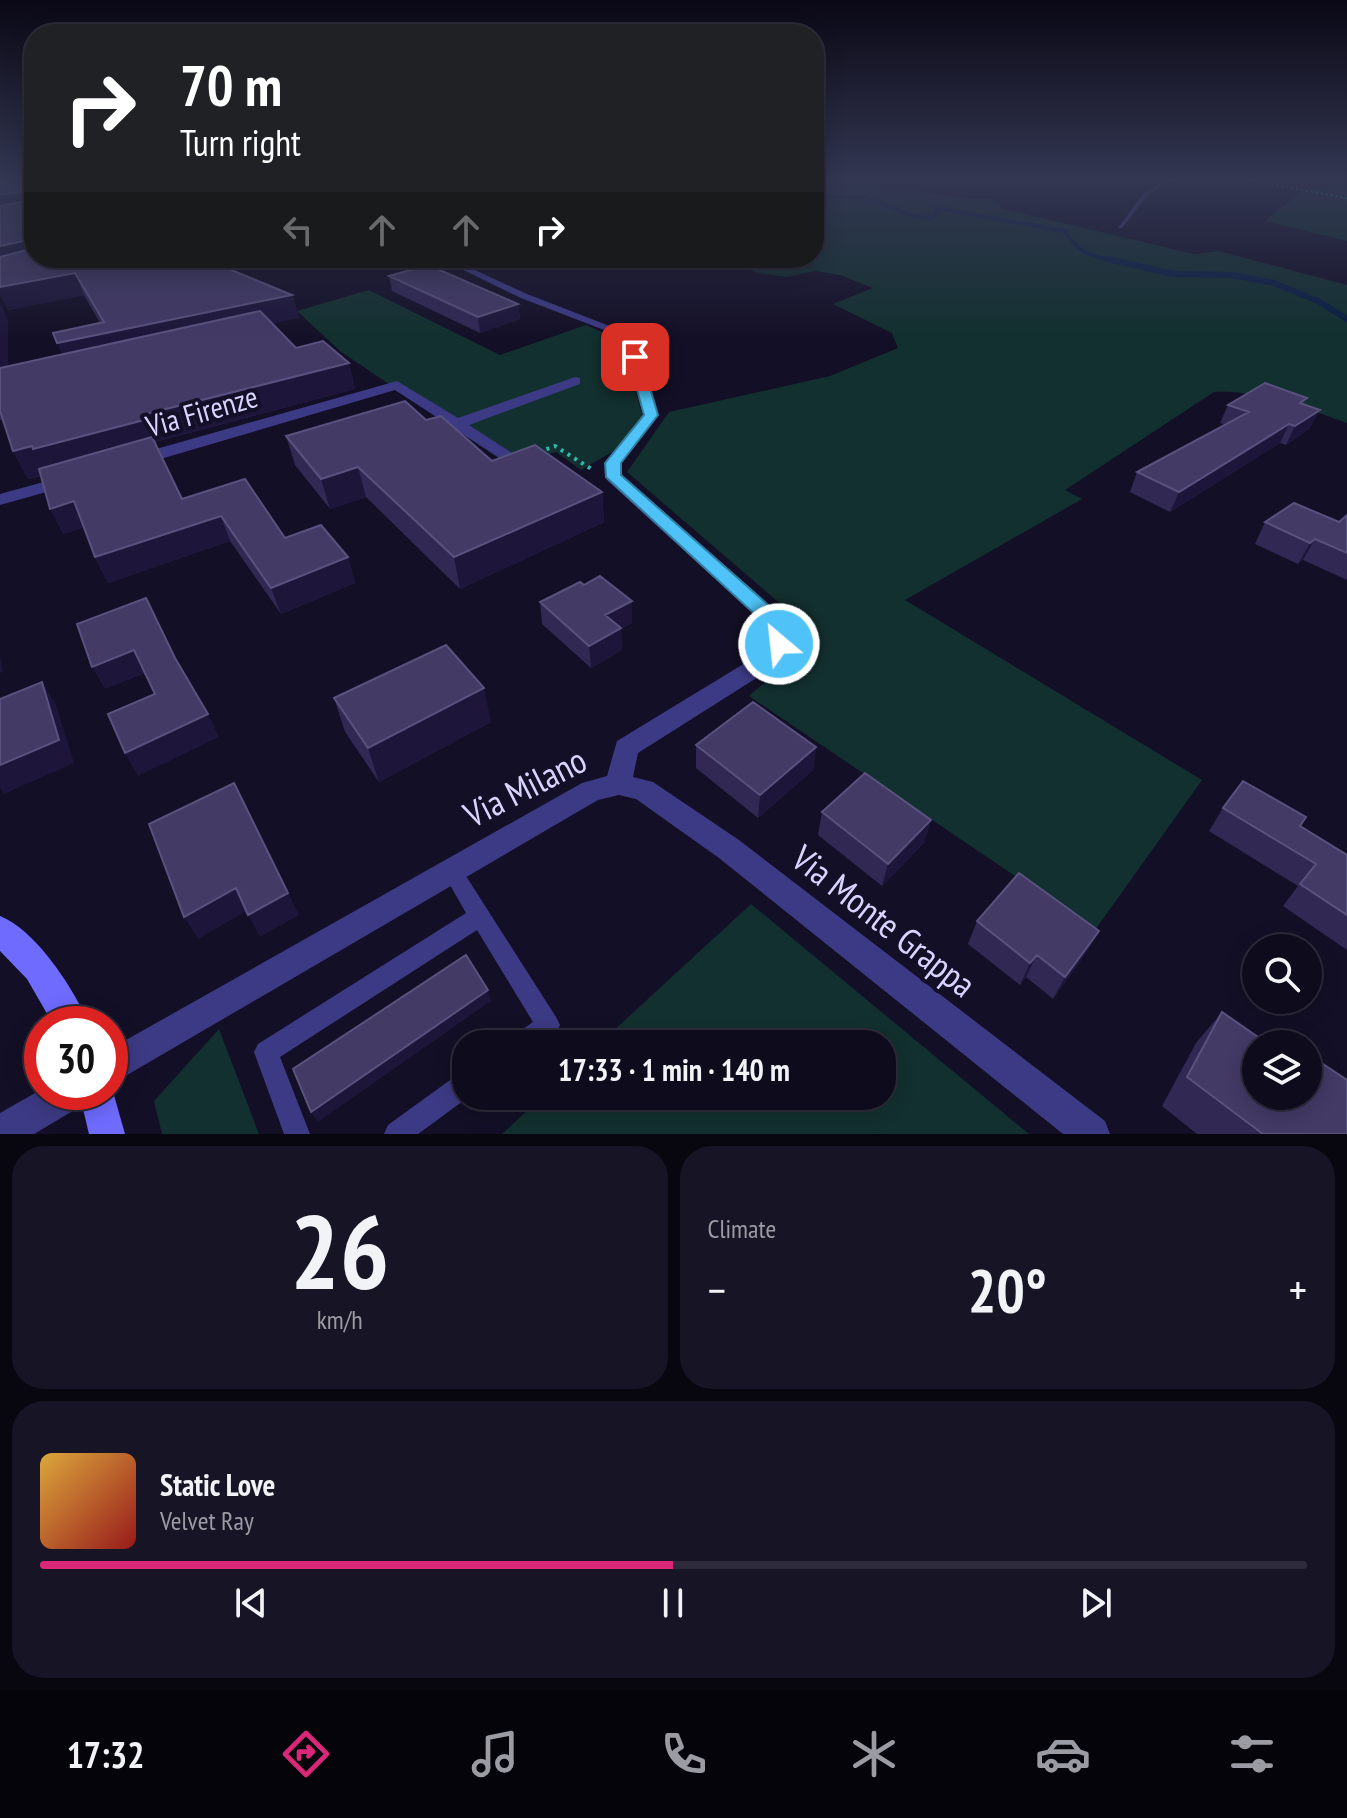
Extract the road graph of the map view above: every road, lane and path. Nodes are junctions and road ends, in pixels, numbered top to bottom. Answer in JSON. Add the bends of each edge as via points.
{"nodes":[{"id":1,"x":464,"y":268,"type":"edge"},
{"id":2,"x":575,"y":381,"type":"dead end"},
{"id":3,"x":457,"y":424,"type":"junction"},
{"id":4,"x":512,"y":461,"type":"joint"},
{"id":5,"x":119,"y":466,"type":"edge"},
{"id":6,"x":89,"y":474,"type":"edge"},
{"id":7,"x":614,"y":477,"type":"junction"},
{"id":8,"x":0,"y":500,"type":"edge"},
{"id":9,"x":619,"y":784,"type":"junction"},
{"id":10,"x":452,"y":871,"type":"junction"},
{"id":11,"x":480,"y":916,"type":"junction"},
{"id":12,"x":0,"y":930,"type":"edge"},
{"id":13,"x":61,"y":1006,"type":"edge"},
{"id":14,"x":541,"y":1030,"type":"edge"},
{"id":15,"x":128,"y":1058,"type":"edge"},
{"id":16,"x":452,"y":1094,"type":"edge"},
{"id":17,"x":40,"y":1110,"type":"edge"},
{"id":18,"x":101,"y":1110,"type":"edge"},
{"id":19,"x":0,"y":1134,"type":"edge"},
{"id":20,"x":107,"y":1134,"type":"edge"},
{"id":21,"x":297,"y":1134,"type":"edge"},
{"id":22,"x":397,"y":1134,"type":"edge"},
{"id":23,"x":1092,"y":1134,"type":"edge"}],
"edges":[{"from":1,"to":7,"type":"lane","via":[[635,339],[651,415],[613,463]]},
{"from":2,"to":3,"type":"street"},
{"from":3,"to":4,"type":"street","name":"Via Firenze"},
{"from":3,"to":5,"type":"street","name":"Via Firenze","via":[[397,385]]},
{"from":4,"to":7,"type":"path","via":[[555,446],[589,469]]},
{"from":6,"to":8,"type":"street"},
{"from":7,"to":9,"type":"street","name":"Via Milano","via":[[767,615],[779,644],[758,666],[626,748]]},
{"from":9,"to":10,"type":"street","name":"Via Milano","via":[[591,791]]},
{"from":9,"to":23,"type":"street","name":"Via Monte Grappa","via":[[644,790],[729,849]]},
{"from":10,"to":11,"type":"lane"},
{"from":10,"to":15,"type":"street","name":"Via Milano"},
{"from":11,"to":14,"type":"lane","via":[[548,1025]]},
{"from":11,"to":21,"type":"lane","via":[[266,1052]]},
{"from":12,"to":13,"type":"street","via":[[38,968]]},
{"from":16,"to":22,"type":"lane"},
{"from":17,"to":19,"type":"street"},
{"from":18,"to":20,"type":"street"}]}
